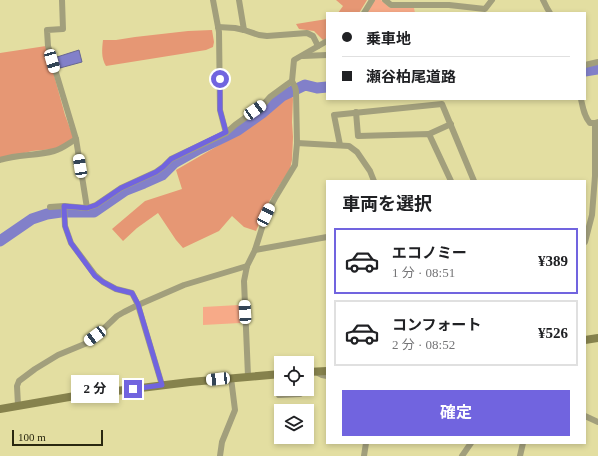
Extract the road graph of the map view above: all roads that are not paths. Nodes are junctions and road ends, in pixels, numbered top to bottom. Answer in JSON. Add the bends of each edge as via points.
{"nodes":[{"id":1,"x":62,"y":0,"type":"edge"},
{"id":2,"x":213,"y":0,"type":"edge"},
{"id":3,"x":239,"y":0,"type":"edge"},
{"id":4,"x":372,"y":0,"type":"edge"},
{"id":5,"x":385,"y":0,"type":"edge"},
{"id":6,"x":492,"y":0,"type":"edge"},
{"id":7,"x":543,"y":0,"type":"edge"},
{"id":8,"x":450,"y":2,"type":"edge"},
{"id":9,"x":365,"y":12,"type":"edge"},
{"id":10,"x":549,"y":12,"type":"edge"},
{"id":11,"x":218,"y":27,"type":"junction"},
{"id":12,"x":244,"y":30,"type":"junction"},
{"id":13,"x":326,"y":42,"type":"edge"},
{"id":14,"x":318,"y":46,"type":"junction"},
{"id":15,"x":326,"y":55,"type":"edge"},
{"id":16,"x":301,"y":56,"type":"junction"},
{"id":17,"x":598,"y":62,"type":"edge"},
{"id":18,"x":586,"y":65,"type":"edge"},
{"id":19,"x":294,"y":86,"type":"junction"},
{"id":20,"x":581,"y":100,"type":"edge"},
{"id":21,"x":356,"y":112,"type":"junction"},
{"id":22,"x":597,"y":123,"type":"edge"},
{"id":23,"x":451,"y":124,"type":"junction"},
{"id":24,"x":226,"y":132,"type":"junction"},
{"id":25,"x":429,"y":134,"type":"junction"},
{"id":26,"x":76,"y":139,"type":"junction"},
{"id":27,"x":297,"y":143,"type":"junction"},
{"id":28,"x":340,"y":145,"type":"junction"},
{"id":29,"x":0,"y":160,"type":"edge"},
{"id":30,"x":596,"y":175,"type":"edge"},
{"id":31,"x":374,"y":180,"type":"edge"},
{"id":32,"x":451,"y":180,"type":"edge"},
{"id":33,"x":474,"y":180,"type":"edge"},
{"id":34,"x":50,"y":207,"type":"dead end"},
{"id":35,"x":87,"y":208,"type":"junction"},
{"id":36,"x":64,"y":210,"type":"junction"},
{"id":37,"x":595,"y":215,"type":"edge"},
{"id":38,"x":326,"y":237,"type":"edge"},
{"id":39,"x":586,"y":239,"type":"edge"},
{"id":40,"x":254,"y":250,"type":"junction"},
{"id":41,"x":246,"y":266,"type":"junction"},
{"id":42,"x":138,"y":304,"type":"junction"},
{"id":43,"x":598,"y":338,"type":"edge"},
{"id":44,"x":586,"y":340,"type":"edge"},
{"id":45,"x":326,"y":371,"type":"edge"},
{"id":46,"x":314,"y":372,"type":"edge"},
{"id":47,"x":314,"y":373,"type":"edge"},
{"id":48,"x":274,"y":374,"type":"edge"},
{"id":49,"x":248,"y":376,"type":"junction"},
{"id":50,"x":326,"y":376,"type":"edge"},
{"id":51,"x":232,"y":378,"type":"junction"},
{"id":52,"x":162,"y":385,"type":"junction"},
{"id":53,"x":18,"y":405,"type":"junction"},
{"id":54,"x":0,"y":408,"type":"edge"},
{"id":55,"x":586,"y":416,"type":"edge"},
{"id":56,"x":598,"y":422,"type":"edge"},
{"id":57,"x":366,"y":444,"type":"edge"},
{"id":58,"x":470,"y":444,"type":"edge"},
{"id":59,"x":523,"y":444,"type":"edge"},
{"id":60,"x":220,"y":456,"type":"edge"},
{"id":61,"x":364,"y":456,"type":"edge"},
{"id":62,"x":462,"y":456,"type":"edge"},
{"id":63,"x":520,"y":456,"type":"edge"}],
"edges":[{"from":1,"to":26,"type":"street","via":[[62,29],[47,30],[48,46]]},
{"from":2,"to":11,"type":"street"},
{"from":3,"to":12,"type":"street"},
{"from":4,"to":9,"type":"street"},
{"from":5,"to":8,"type":"street","via":[[390,6]]},
{"from":6,"to":8,"type":"street","via":[[485,9]]},
{"from":7,"to":10,"type":"street"},
{"from":11,"to":12,"type":"street"},
{"from":11,"to":24,"type":"street","via":[[220,110]]},
{"from":12,"to":14,"type":"street","via":[[267,36],[307,33],[313,36]]},
{"from":13,"to":14,"type":"street"},
{"from":14,"to":16,"type":"street"},
{"from":15,"to":16,"type":"street"},
{"from":16,"to":19,"type":"street","via":[[294,60]]},
{"from":17,"to":18,"type":"street"},
{"from":19,"to":24,"type":"street","via":[[285,86]]},
{"from":19,"to":27,"type":"street"},
{"from":20,"to":22,"type":"street","via":[[584,113],[590,123]]},
{"from":21,"to":23,"type":"street","via":[[442,104]]},
{"from":21,"to":25,"type":"street","via":[[358,136]]},
{"from":21,"to":28,"type":"street","via":[[334,115]]},
{"from":22,"to":30,"type":"street"},
{"from":23,"to":25,"type":"street"},
{"from":23,"to":33,"type":"street"},
{"from":24,"to":35,"type":"street","via":[[171,159],[156,172],[121,188]]},
{"from":25,"to":32,"type":"street"},
{"from":26,"to":29,"type":"street","via":[[54,151]]},
{"from":26,"to":35,"type":"street"},
{"from":27,"to":28,"type":"street"},
{"from":27,"to":40,"type":"street","via":[[295,165],[266,215]]},
{"from":28,"to":31,"type":"street","via":[[348,146],[357,152]]},
{"from":30,"to":37,"type":"street"},
{"from":34,"to":36,"type":"street"},
{"from":35,"to":36,"type":"street"},
{"from":36,"to":42,"type":"street","via":[[65,226],[71,243],[95,276],[116,289],[132,293]]},
{"from":37,"to":39,"type":"street"},
{"from":38,"to":40,"type":"street"},
{"from":40,"to":41,"type":"street"},
{"from":41,"to":42,"type":"street","via":[[184,285]]},
{"from":41,"to":49,"type":"street","via":[[244,281]]},
{"from":42,"to":52,"type":"street"},
{"from":42,"to":53,"type":"street","via":[[117,316],[87,342],[58,355],[19,381]]},
{"from":43,"to":44,"type":"main road"},
{"from":45,"to":46,"type":"main road"},
{"from":47,"to":50,"type":"street"},
{"from":48,"to":49,"type":"main road"},
{"from":49,"to":51,"type":"main road"},
{"from":51,"to":52,"type":"main road"},
{"from":51,"to":60,"type":"street","via":[[235,410],[222,442]]},
{"from":52,"to":53,"type":"main road"},
{"from":53,"to":54,"type":"main road"},
{"from":55,"to":56,"type":"street"},
{"from":57,"to":61,"type":"street"},
{"from":58,"to":62,"type":"street"},
{"from":59,"to":63,"type":"street"}]}
